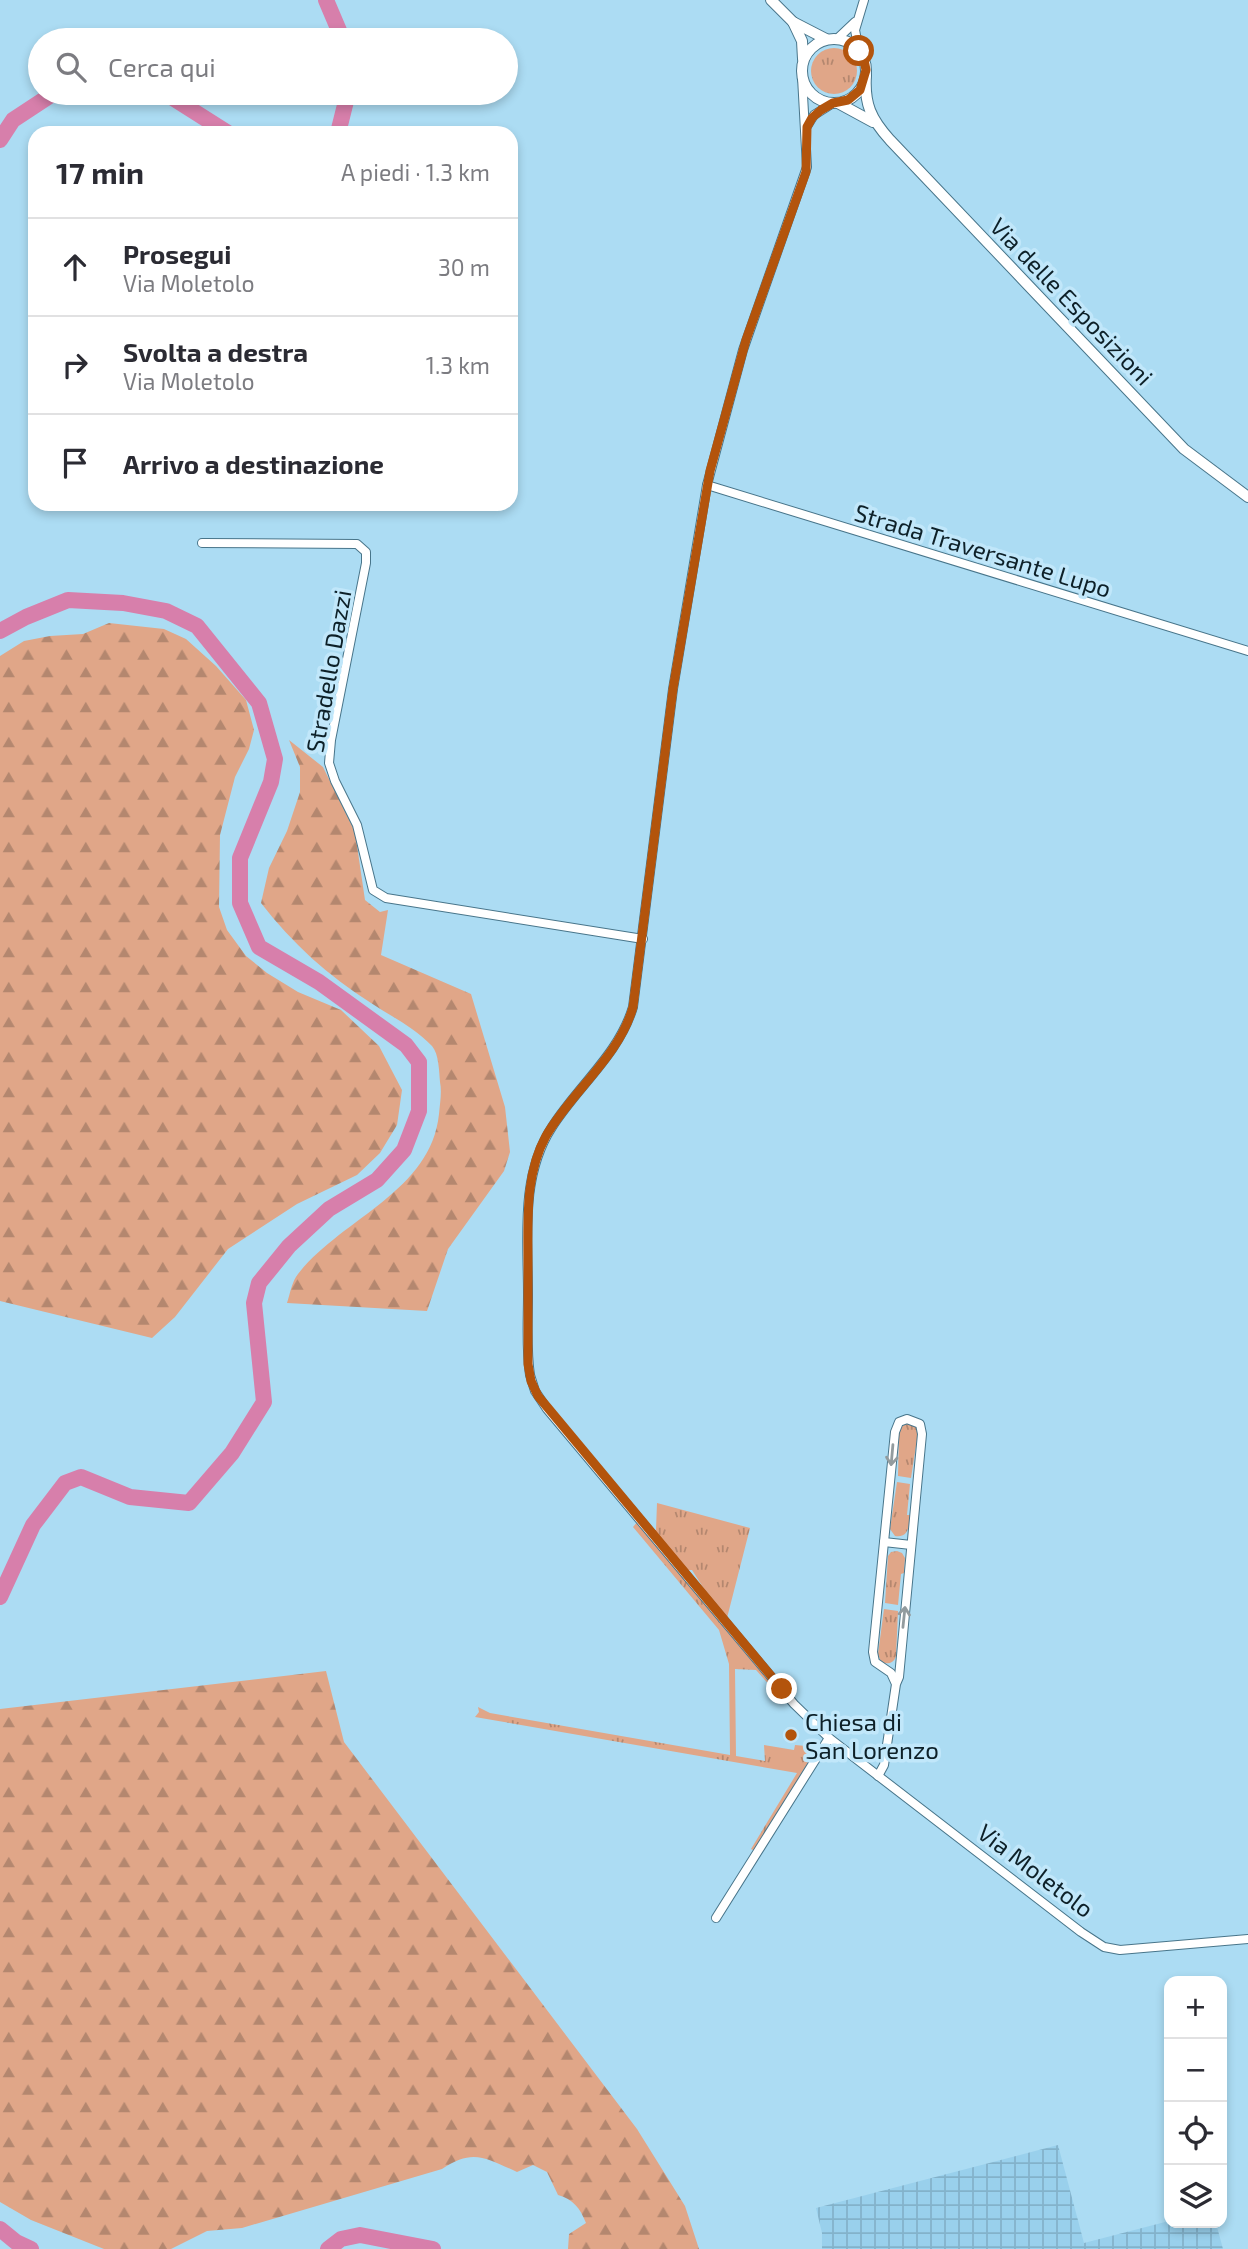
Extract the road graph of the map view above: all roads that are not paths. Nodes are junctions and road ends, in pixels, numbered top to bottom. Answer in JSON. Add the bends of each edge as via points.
{"nodes":[{"id":1,"x":771,"y":0,"type":"edge"},
{"id":2,"x":864,"y":0,"type":"edge"},
{"id":3,"x":857,"y":20,"type":"junction"},
{"id":4,"x":793,"y":22,"type":"junction"},
{"id":5,"x":831,"y":37,"type":"junction"},
{"id":6,"x":859,"y":51,"type":"junction"},
{"id":7,"x":802,"y":71,"type":"junction"},
{"id":8,"x":866,"y":75,"type":"junction"},
{"id":9,"x":836,"y":105,"type":"junction"},
{"id":10,"x":876,"y":124,"type":"junction"},
{"id":11,"x":806,"y":128,"type":"junction"},
{"id":12,"x":707,"y":485,"type":"junction"},
{"id":13,"x":1248,"y":496,"type":"edge"},
{"id":14,"x":202,"y":543,"type":"dead end"},
{"id":15,"x":1248,"y":651,"type":"edge"},
{"id":16,"x":643,"y":939,"type":"junction"},
{"id":17,"x":884,"y":1542,"type":"junction"},
{"id":18,"x":911,"y":1545,"type":"junction"},
{"id":19,"x":901,"y":1655,"type":"junction"},
{"id":20,"x":883,"y":1668,"type":"junction"},
{"id":21,"x":896,"y":1684,"type":"junction"},
{"id":22,"x":829,"y":1738,"type":"junction"},
{"id":23,"x":878,"y":1776,"type":"junction"},
{"id":24,"x":716,"y":1918,"type":"dead end"},
{"id":25,"x":1248,"y":1939,"type":"edge"}],
"edges":[{"from":1,"to":4,"type":"street"},
{"from":2,"to":3,"type":"street"},
{"from":3,"to":5,"type":"street"},
{"from":3,"to":6,"type":"street"},
{"from":4,"to":5,"type":"street"},
{"from":4,"to":7,"type":"street","name":"Via Moletolo","via":[[802,44]]},
{"from":5,"to":6,"type":"street","via":[[847,41]]},
{"from":5,"to":7,"type":"street","via":[[805,55]]},
{"from":6,"to":8,"type":"street"},
{"from":7,"to":9,"type":"street","via":[[813,95]]},
{"from":7,"to":11,"type":"street","name":"Via Moletolo"},
{"from":8,"to":9,"type":"street","via":[[856,94]]},
{"from":8,"to":10,"type":"street","name":"Via delle Esposizioni","via":[[866,103]]},
{"from":9,"to":10,"type":"street","name":"Via delle Esposizioni"},
{"from":9,"to":11,"type":"street","via":[[812,118]]},
{"from":10,"to":13,"type":"street","name":"Via delle Esposizioni","via":[[1184,449]]},
{"from":11,"to":12,"type":"street","name":"Via Moletolo","via":[[806,172],[743,350]]},
{"from":12,"to":15,"type":"street","name":"Strada Traversante Lupo"},
{"from":12,"to":16,"type":"street","name":"Via Moletolo","via":[[673,689]]},
{"from":14,"to":16,"type":"street","name":"Stradello Dazzi","via":[[357,544],[366,552],[330,763],[357,825],[373,890],[386,898]]},
{"from":16,"to":22,"type":"street","name":"Via Moletolo","via":[[628,1022],[555,1121],[534,1164],[528,1208],[530,1375],[547,1409],[799,1709]]},
{"from":17,"to":18,"type":"street"},
{"from":18,"to":17,"type":"street","one_way":true,"via":[[922,1432],[920,1424],[910,1419],[895,1429]]},
{"from":17,"to":20,"type":"street","via":[[873,1652]]},
{"from":19,"to":18,"type":"street","one_way":true},
{"from":19,"to":20,"type":"street","via":[[896,1665]]},
{"from":19,"to":21,"type":"street"},
{"from":20,"to":21,"type":"street"},
{"from":21,"to":23,"type":"street","via":[[884,1765]]},
{"from":22,"to":23,"type":"street","name":"Via Moletolo"},
{"from":22,"to":24,"type":"street"},
{"from":23,"to":25,"type":"street","name":"Via Moletolo","via":[[1104,1947],[1126,1950]]}]}
